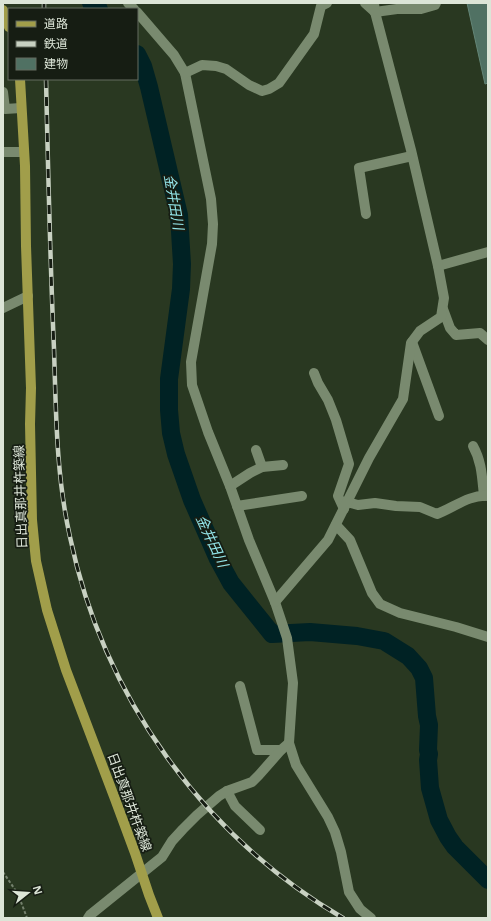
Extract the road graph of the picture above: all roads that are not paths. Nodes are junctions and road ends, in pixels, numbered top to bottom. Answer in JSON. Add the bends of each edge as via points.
{"nodes":[{"id":1,"x":365,"y":3,"type":"edge"},
{"id":2,"x":436,"y":3,"type":"edge"},
{"id":3,"x":323,"y":4,"type":"edge"},
{"id":4,"x":374,"y":8,"type":"edge"},
{"id":5,"x":3,"y":10,"type":"edge"},
{"id":6,"x":138,"y":13,"type":"edge"},
{"id":7,"x":8,"y":24,"type":"edge"},
{"id":8,"x":185,"y":73,"type":"junction"},
{"id":9,"x":20,"y":80,"type":"edge"},
{"id":10,"x":3,"y":92,"type":"edge"},
{"id":11,"x":21,"y":108,"type":"junction"},
{"id":12,"x":3,"y":152,"type":"edge"},
{"id":13,"x":24,"y":152,"type":"junction"},
{"id":14,"x":412,"y":156,"type":"junction"},
{"id":15,"x":366,"y":214,"type":"dead end"},
{"id":16,"x":488,"y":252,"type":"edge"},
{"id":17,"x":438,"y":266,"type":"junction"},
{"id":18,"x":28,"y":296,"type":"junction"},
{"id":19,"x":3,"y":308,"type":"edge"},
{"id":20,"x":442,"y":309,"type":"junction"},
{"id":21,"x":488,"y":340,"type":"edge"},
{"id":22,"x":412,"y":342,"type":"junction"},
{"id":23,"x":314,"y":373,"type":"dead end"},
{"id":24,"x":439,"y":416,"type":"dead end"},
{"id":25,"x":473,"y":446,"type":"dead end"},
{"id":26,"x":256,"y":450,"type":"dead end"},
{"id":27,"x":283,"y":465,"type":"dead end"},
{"id":28,"x":262,"y":468,"type":"junction"},
{"id":29,"x":230,"y":486,"type":"junction"},
{"id":30,"x":302,"y":496,"type":"dead end"},
{"id":31,"x":486,"y":496,"type":"edge"},
{"id":32,"x":237,"y":506,"type":"junction"},
{"id":33,"x":345,"y":506,"type":"junction"},
{"id":34,"x":336,"y":525,"type":"junction"},
{"id":35,"x":275,"y":602,"type":"junction"},
{"id":36,"x":488,"y":637,"type":"edge"},
{"id":37,"x":240,"y":686,"type":"dead end"},
{"id":38,"x":285,"y":747,"type":"junction"},
{"id":39,"x":227,"y":791,"type":"junction"},
{"id":40,"x":260,"y":830,"type":"dead end"},
{"id":41,"x":142,"y":873,"type":"junction"},
{"id":42,"x":88,"y":918,"type":"edge"},
{"id":43,"x":158,"y":918,"type":"edge"},
{"id":44,"x":371,"y":918,"type":"edge"}],
"edges":[{"from":1,"to":4,"type":"street"},
{"from":2,"to":4,"type":"street","via":[[421,9]]},
{"from":3,"to":8,"type":"street","via":[[314,34],[279,83],[269,89],[262,91],[226,69],[216,66],[202,65]]},
{"from":4,"to":14,"type":"street"},
{"from":5,"to":7,"type":"main road"},
{"from":6,"to":8,"type":"street","via":[[174,55]]},
{"from":8,"to":29,"type":"street","via":[[214,224],[191,362],[192,385]]},
{"from":9,"to":11,"type":"main road","name":"日出真那井杵築線"},
{"from":10,"to":11,"type":"street","via":[[5,109]]},
{"from":11,"to":13,"type":"main road","name":"日出真那井杵築線"},
{"from":12,"to":13,"type":"street"},
{"from":13,"to":18,"type":"main road","name":"日出真那井杵築線"},
{"from":14,"to":15,"type":"street","via":[[359,168]]},
{"from":14,"to":17,"type":"street"},
{"from":16,"to":17,"type":"street"},
{"from":17,"to":20,"type":"street","via":[[444,298]]},
{"from":18,"to":19,"type":"street"},
{"from":18,"to":41,"type":"main road","name":"日出真那井杵築線","via":[[32,520],[36,561],[47,610],[66,670]]},
{"from":20,"to":21,"type":"street","via":[[456,335],[480,333]]},
{"from":20,"to":22,"type":"street","via":[[441,317],[420,330]]},
{"from":22,"to":24,"type":"street"},
{"from":22,"to":33,"type":"street","via":[[403,399]]},
{"from":23,"to":33,"type":"street","via":[[336,420],[349,464],[338,496]]},
{"from":25,"to":31,"type":"street","via":[[481,465]]},
{"from":26,"to":28,"type":"street"},
{"from":27,"to":28,"type":"street"},
{"from":28,"to":29,"type":"street"},
{"from":29,"to":32,"type":"street"},
{"from":30,"to":32,"type":"street"},
{"from":31,"to":33,"type":"street","via":[[466,500],[437,514],[420,507],[375,503]]},
{"from":32,"to":35,"type":"street"},
{"from":33,"to":34,"type":"street"},
{"from":34,"to":35,"type":"street","via":[[328,540]]},
{"from":34,"to":36,"type":"street","via":[[350,540],[372,592],[380,604],[400,613]]},
{"from":35,"to":38,"type":"street","via":[[287,638],[293,683]]},
{"from":37,"to":38,"type":"street","via":[[257,750]]},
{"from":38,"to":39,"type":"street","via":[[252,782]]},
{"from":38,"to":44,"type":"street","via":[[335,832],[349,892],[360,909]]},
{"from":39,"to":40,"type":"street","via":[[234,806]]},
{"from":39,"to":41,"type":"street","via":[[182,828],[162,857]]},
{"from":41,"to":42,"type":"street"},
{"from":41,"to":43,"type":"main road","name":"日出真那井杵築線"}]}
